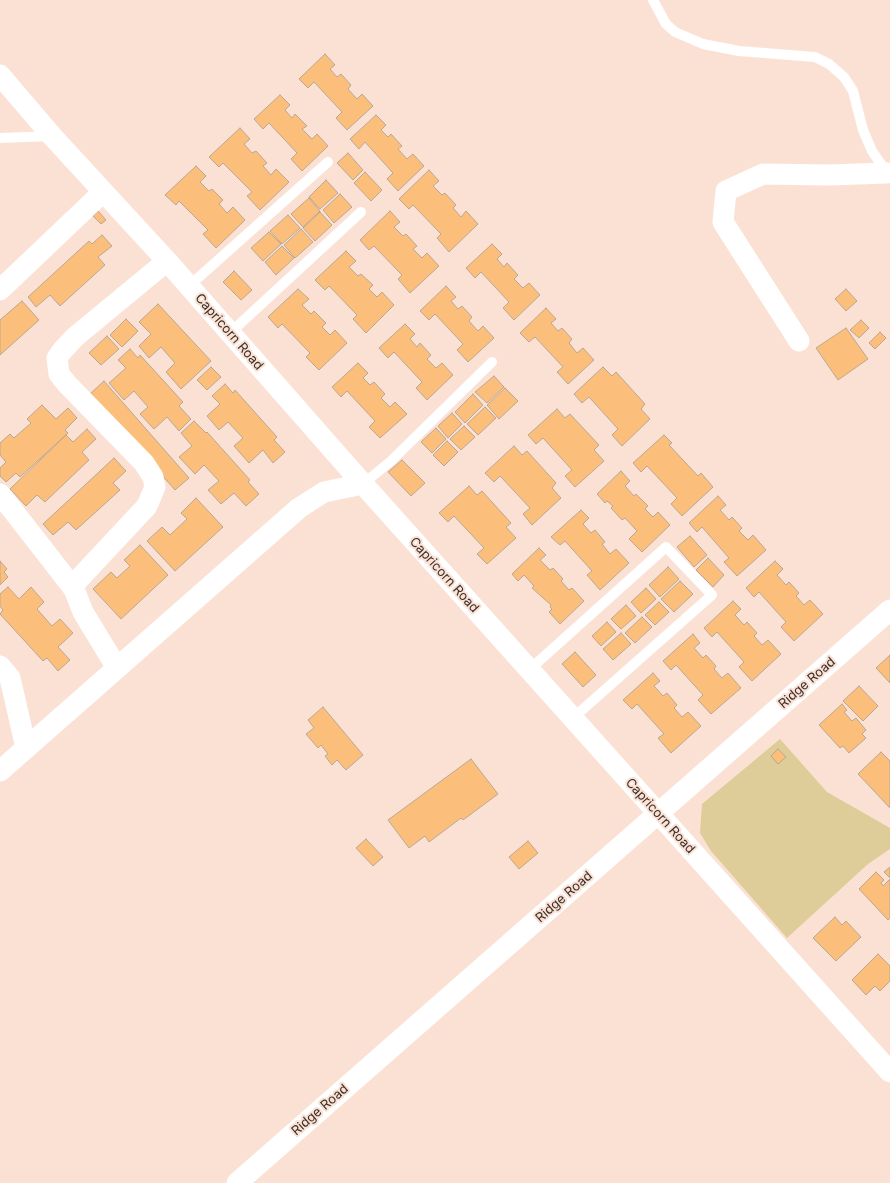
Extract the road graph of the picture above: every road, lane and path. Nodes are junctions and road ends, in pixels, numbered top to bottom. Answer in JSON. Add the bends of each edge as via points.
{"nodes":[{"id":1,"x":653,"y":0,"type":"edge"},
{"id":2,"x":0,"y":75,"type":"edge"},
{"id":3,"x":52,"y":136,"type":"junction"},
{"id":4,"x":0,"y":138,"type":"edge"},
{"id":5,"x":328,"y":162,"type":"dead end"},
{"id":6,"x":889,"y":175,"type":"edge"},
{"id":7,"x":103,"y":192,"type":"junction"},
{"id":8,"x":361,"y":212,"type":"dead end"},
{"id":9,"x":167,"y":261,"type":"junction"},
{"id":10,"x":189,"y":286,"type":"junction"},
{"id":11,"x":0,"y":290,"type":"edge"},
{"id":12,"x":230,"y":333,"type":"junction"},
{"id":13,"x":799,"y":341,"type":"dead end"},
{"id":14,"x":492,"y":362,"type":"dead end"},
{"id":15,"x":363,"y":484,"type":"junction"},
{"id":16,"x":0,"y":494,"type":"edge"},
{"id":17,"x":74,"y":589,"type":"junction"},
{"id":18,"x":890,"y":610,"type":"edge"},
{"id":19,"x":0,"y":666,"type":"edge"},
{"id":20,"x":117,"y":668,"type":"junction"},
{"id":21,"x":529,"y":670,"type":"junction"},
{"id":22,"x":573,"y":718,"type":"junction"},
{"id":23,"x":26,"y":748,"type":"junction"},
{"id":24,"x":0,"y":771,"type":"edge"},
{"id":25,"x":657,"y":814,"type":"junction"},
{"id":26,"x":890,"y":1072,"type":"edge"},
{"id":27,"x":237,"y":1183,"type":"edge"}],
"edges":[{"from":1,"to":6,"type":"lane","via":[[666,24],[675,32],[697,42],[739,51],[815,57],[829,64],[844,77],[853,91],[863,130],[872,151]]},
{"from":2,"to":3,"type":"street","name":"Capricorn Road"},
{"from":3,"to":4,"type":"lane"},
{"from":3,"to":7,"type":"street","name":"Capricorn Road"},
{"from":5,"to":10,"type":"lane"},
{"from":6,"to":13,"type":"street","via":[[763,174],[726,191],[723,222]]},
{"from":7,"to":9,"type":"street","name":"Capricorn Road"},
{"from":7,"to":11,"type":"street"},
{"from":8,"to":12,"type":"lane"},
{"from":9,"to":10,"type":"street","name":"Capricorn Road"},
{"from":9,"to":17,"type":"street","via":[[75,337],[58,358],[59,374],[144,463],[153,477],[154,487],[147,506],[76,582]]},
{"from":10,"to":12,"type":"street","name":"Capricorn Road"},
{"from":12,"to":15,"type":"street","name":"Capricorn Road"},
{"from":14,"to":15,"type":"lane","via":[[391,461]]},
{"from":15,"to":20,"type":"street","via":[[324,492],[299,508]]},
{"from":15,"to":21,"type":"street","name":"Capricorn Road"},
{"from":16,"to":17,"type":"street"},
{"from":17,"to":20,"type":"street","via":[[83,612]]},
{"from":18,"to":25,"type":"street","name":"Ridge Road"},
{"from":19,"to":23,"type":"street","via":[[10,678]]},
{"from":20,"to":23,"type":"street"},
{"from":21,"to":22,"type":"street","name":"Capricorn Road"},
{"from":21,"to":22,"type":"lane","via":[[666,547],[712,595]]},
{"from":22,"to":25,"type":"street","name":"Capricorn Road"},
{"from":23,"to":24,"type":"street"},
{"from":25,"to":26,"type":"street","name":"Capricorn Road"},
{"from":25,"to":27,"type":"street","name":"Ridge Road"}]}
